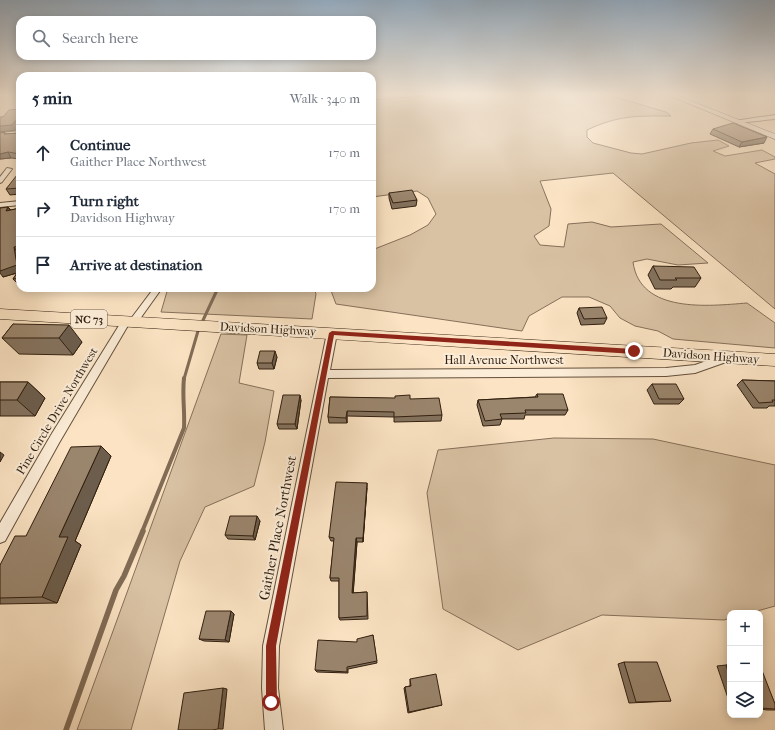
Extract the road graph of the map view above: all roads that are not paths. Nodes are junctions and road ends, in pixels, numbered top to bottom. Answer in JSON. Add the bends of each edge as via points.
{"nodes":[{"id":1,"x":756,"y":129,"type":"edge"},
{"id":2,"x":16,"y":133,"type":"edge"},
{"id":3,"x":0,"y":135,"type":"edge"},
{"id":4,"x":775,"y":137,"type":"edge"},
{"id":5,"x":9,"y":169,"type":"dead end"},
{"id":6,"x":0,"y":181,"type":"edge"},
{"id":7,"x":16,"y":203,"type":"edge"},
{"id":8,"x":0,"y":205,"type":"edge"},
{"id":9,"x":155,"y":292,"type":"edge"},
{"id":10,"x":0,"y":314,"type":"edge"},
{"id":11,"x":130,"y":321,"type":"junction"},
{"id":12,"x":332,"y":333,"type":"junction"},
{"id":13,"x":730,"y":357,"type":"junction"},
{"id":14,"x":775,"y":360,"type":"edge"},
{"id":15,"x":325,"y":374,"type":"junction"},
{"id":16,"x":0,"y":536,"type":"edge"},
{"id":17,"x":274,"y":730,"type":"edge"}],
"edges":[{"from":1,"to":4,"type":"street"},
{"from":2,"to":3,"type":"street"},
{"from":5,"to":6,"type":"street"},
{"from":7,"to":8,"type":"street"},
{"from":9,"to":11,"type":"street","name":"Pine Circle Drive Northwest"},
{"from":10,"to":11,"type":"main road","name":"Davidson Highway","number":"NC 73"},
{"from":11,"to":12,"type":"main road","name":"Davidson Highway","number":"NC 73"},
{"from":11,"to":16,"type":"street","name":"Pine Circle Drive Northwest","via":[[55,439]]},
{"from":12,"to":13,"type":"main road","name":"Davidson Highway","number":"NC 73"},
{"from":12,"to":15,"type":"street","name":"Gaither Place Northwest"},
{"from":13,"to":14,"type":"main road","name":"Davidson Highway","number":"NC 73"},
{"from":13,"to":15,"type":"street","name":"Hall Avenue Northwest","via":[[695,369],[666,372]]},
{"from":15,"to":17,"type":"street","name":"Gaither Place Northwest","via":[[271,646],[270,688]]}]}
